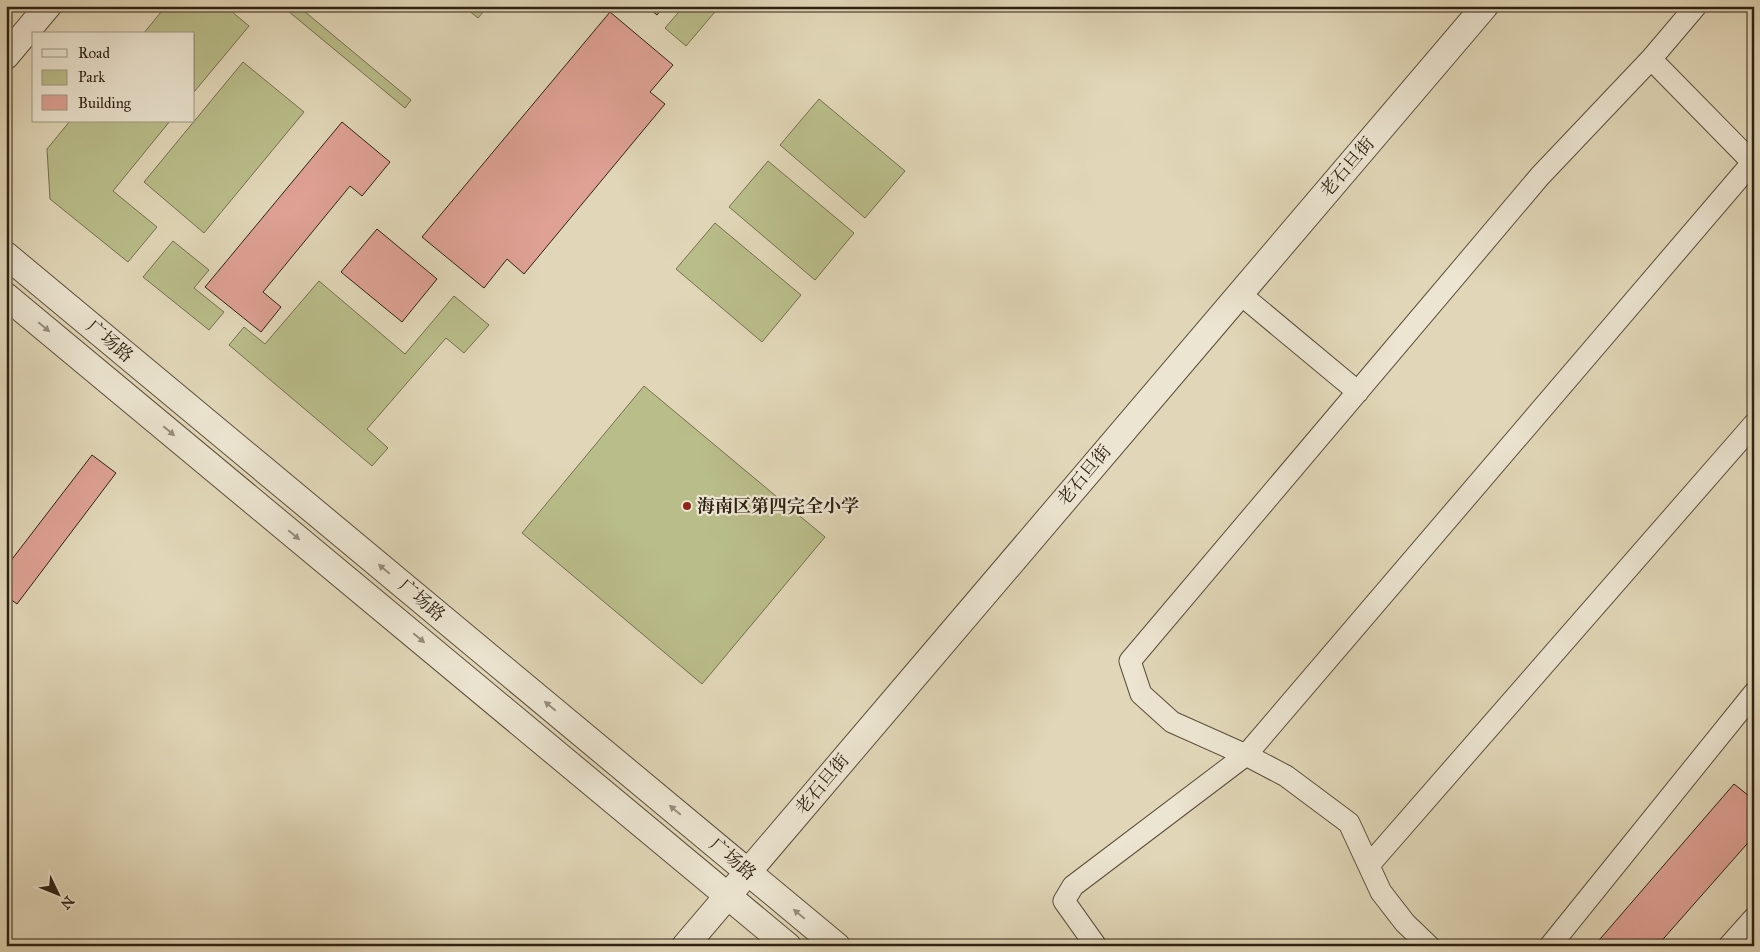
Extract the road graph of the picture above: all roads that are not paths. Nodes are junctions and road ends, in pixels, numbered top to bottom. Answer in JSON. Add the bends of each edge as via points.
{"nodes":[{"id":1,"x":48,"y":6,"type":"edge"},
{"id":2,"x":1485,"y":6,"type":"edge"},
{"id":3,"x":1696,"y":6,"type":"edge"},
{"id":4,"x":6,"y":56,"type":"edge"},
{"id":5,"x":1651,"y":59,"type":"junction"},
{"id":6,"x":1753,"y":164,"type":"edge"},
{"id":7,"x":6,"y":255,"type":"edge"},
{"id":8,"x":1239,"y":293,"type":"junction"},
{"id":9,"x":6,"y":296,"type":"edge"},
{"id":10,"x":1358,"y":392,"type":"junction"},
{"id":11,"x":1754,"y":424,"type":"edge"},
{"id":12,"x":1754,"y":693,"type":"edge"},
{"id":13,"x":1246,"y":755,"type":"junction"},
{"id":14,"x":1369,"y":865,"type":"junction"},
{"id":15,"x":748,"y":871,"type":"junction"},
{"id":16,"x":727,"y":895,"type":"junction"},
{"id":17,"x":1754,"y":918,"type":"edge"},
{"id":18,"x":686,"y":946,"type":"edge"},
{"id":19,"x":788,"y":946,"type":"edge"},
{"id":20,"x":837,"y":946,"type":"edge"},
{"id":21,"x":1096,"y":946,"type":"edge"},
{"id":22,"x":1429,"y":946,"type":"edge"},
{"id":23,"x":1550,"y":946,"type":"edge"},
{"id":24,"x":1729,"y":946,"type":"edge"}],
"edges":[{"from":1,"to":4,"type":"street"},
{"from":2,"to":8,"type":"street","name":"老石旦街"},
{"from":3,"to":5,"type":"street"},
{"from":5,"to":6,"type":"street"},
{"from":5,"to":10,"type":"street","via":[[1540,176]]},
{"from":6,"to":13,"type":"street"},
{"from":15,"to":7,"type":"street","name":"广场路","one_way":true},
{"from":8,"to":10,"type":"street"},
{"from":8,"to":15,"type":"street","name":"老石旦街"},
{"from":9,"to":16,"type":"street","name":"广场路","one_way":true},
{"from":10,"to":13,"type":"street","via":[[1130,661],[1141,694],[1172,722]]},
{"from":11,"to":14,"type":"street"},
{"from":12,"to":23,"type":"street"},
{"from":13,"to":14,"type":"street","via":[[1286,776],[1349,823]]},
{"from":13,"to":21,"type":"street","via":[[1073,886],[1064,901]]},
{"from":14,"to":22,"type":"street","via":[[1381,892],[1405,923]]},
{"from":15,"to":16,"type":"street","name":"老石旦街"},
{"from":20,"to":15,"type":"street","name":"广场路","one_way":true},
{"from":16,"to":18,"type":"street","name":"老石旦街"},
{"from":16,"to":19,"type":"street","name":"广场路"},
{"from":17,"to":24,"type":"street"}]}
